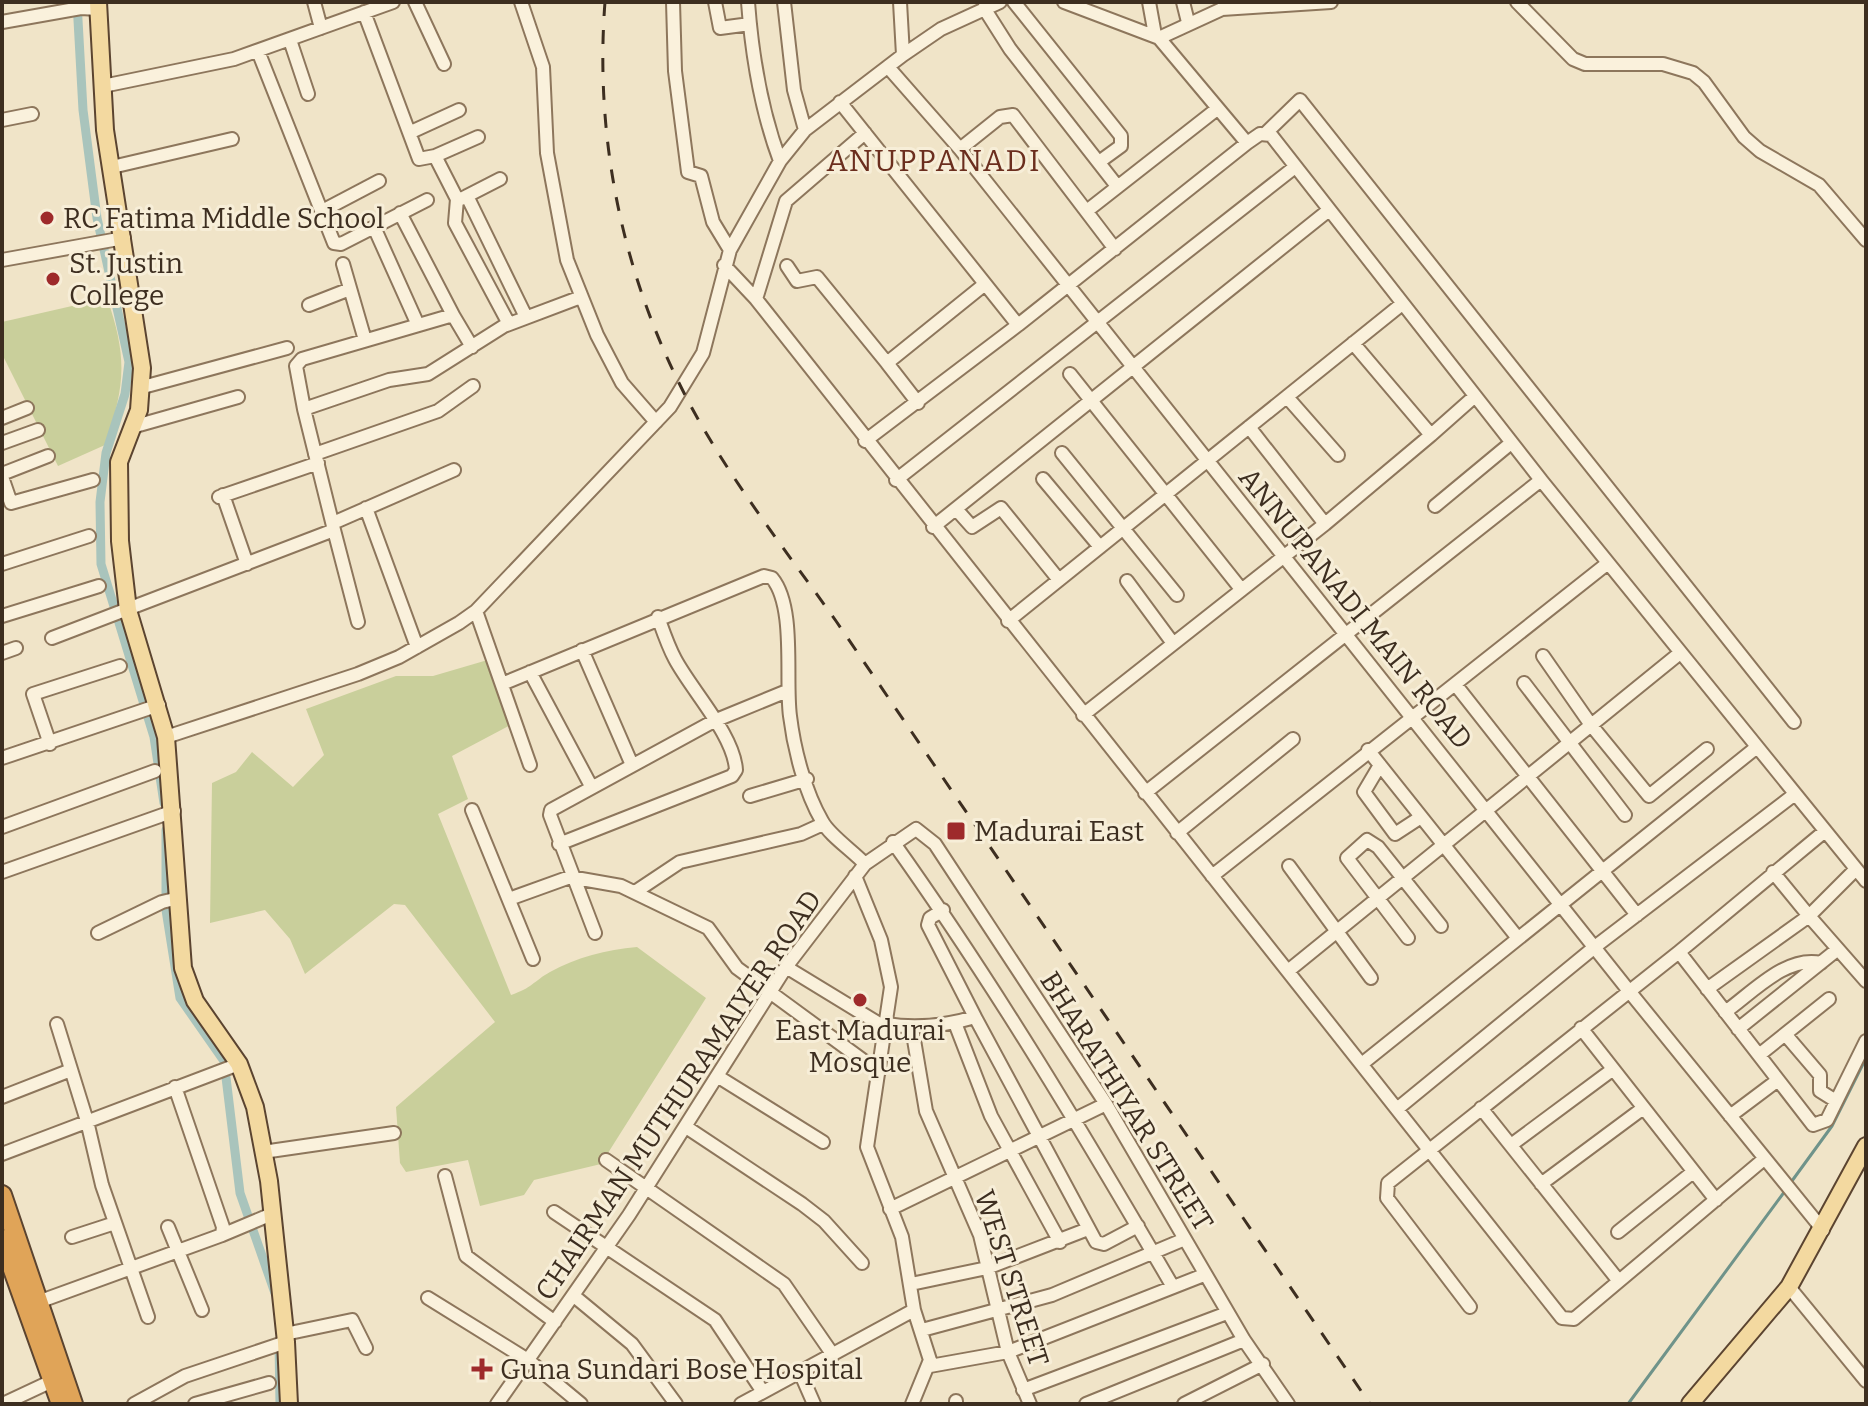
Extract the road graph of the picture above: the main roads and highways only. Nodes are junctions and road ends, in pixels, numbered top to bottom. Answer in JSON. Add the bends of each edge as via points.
{"nodes":[{"id":1,"x":98,"y":6,"type":"edge"},
{"id":2,"x":1866,"y":1146,"type":"edge"},
{"id":3,"x":2,"y":1195,"type":"edge"},
{"id":4,"x":2,"y":1239,"type":"edge"},
{"id":5,"x":61,"y":1404,"type":"edge"},
{"id":6,"x":73,"y":1404,"type":"edge"},
{"id":7,"x":289,"y":1404,"type":"edge"},
{"id":8,"x":1690,"y":1404,"type":"edge"}],
"edges":[{"from":1,"to":7,"type":"main road","via":[[112,167],[111,240],[143,387],[119,462],[119,613],[166,737],[170,900],[183,968],[195,1001],[255,1107],[272,1214]]},
{"from":2,"to":8,"type":"main road","via":[[1789,1287]]},
{"from":3,"to":6,"type":"highway"},
{"from":4,"to":5,"type":"highway"}]}
